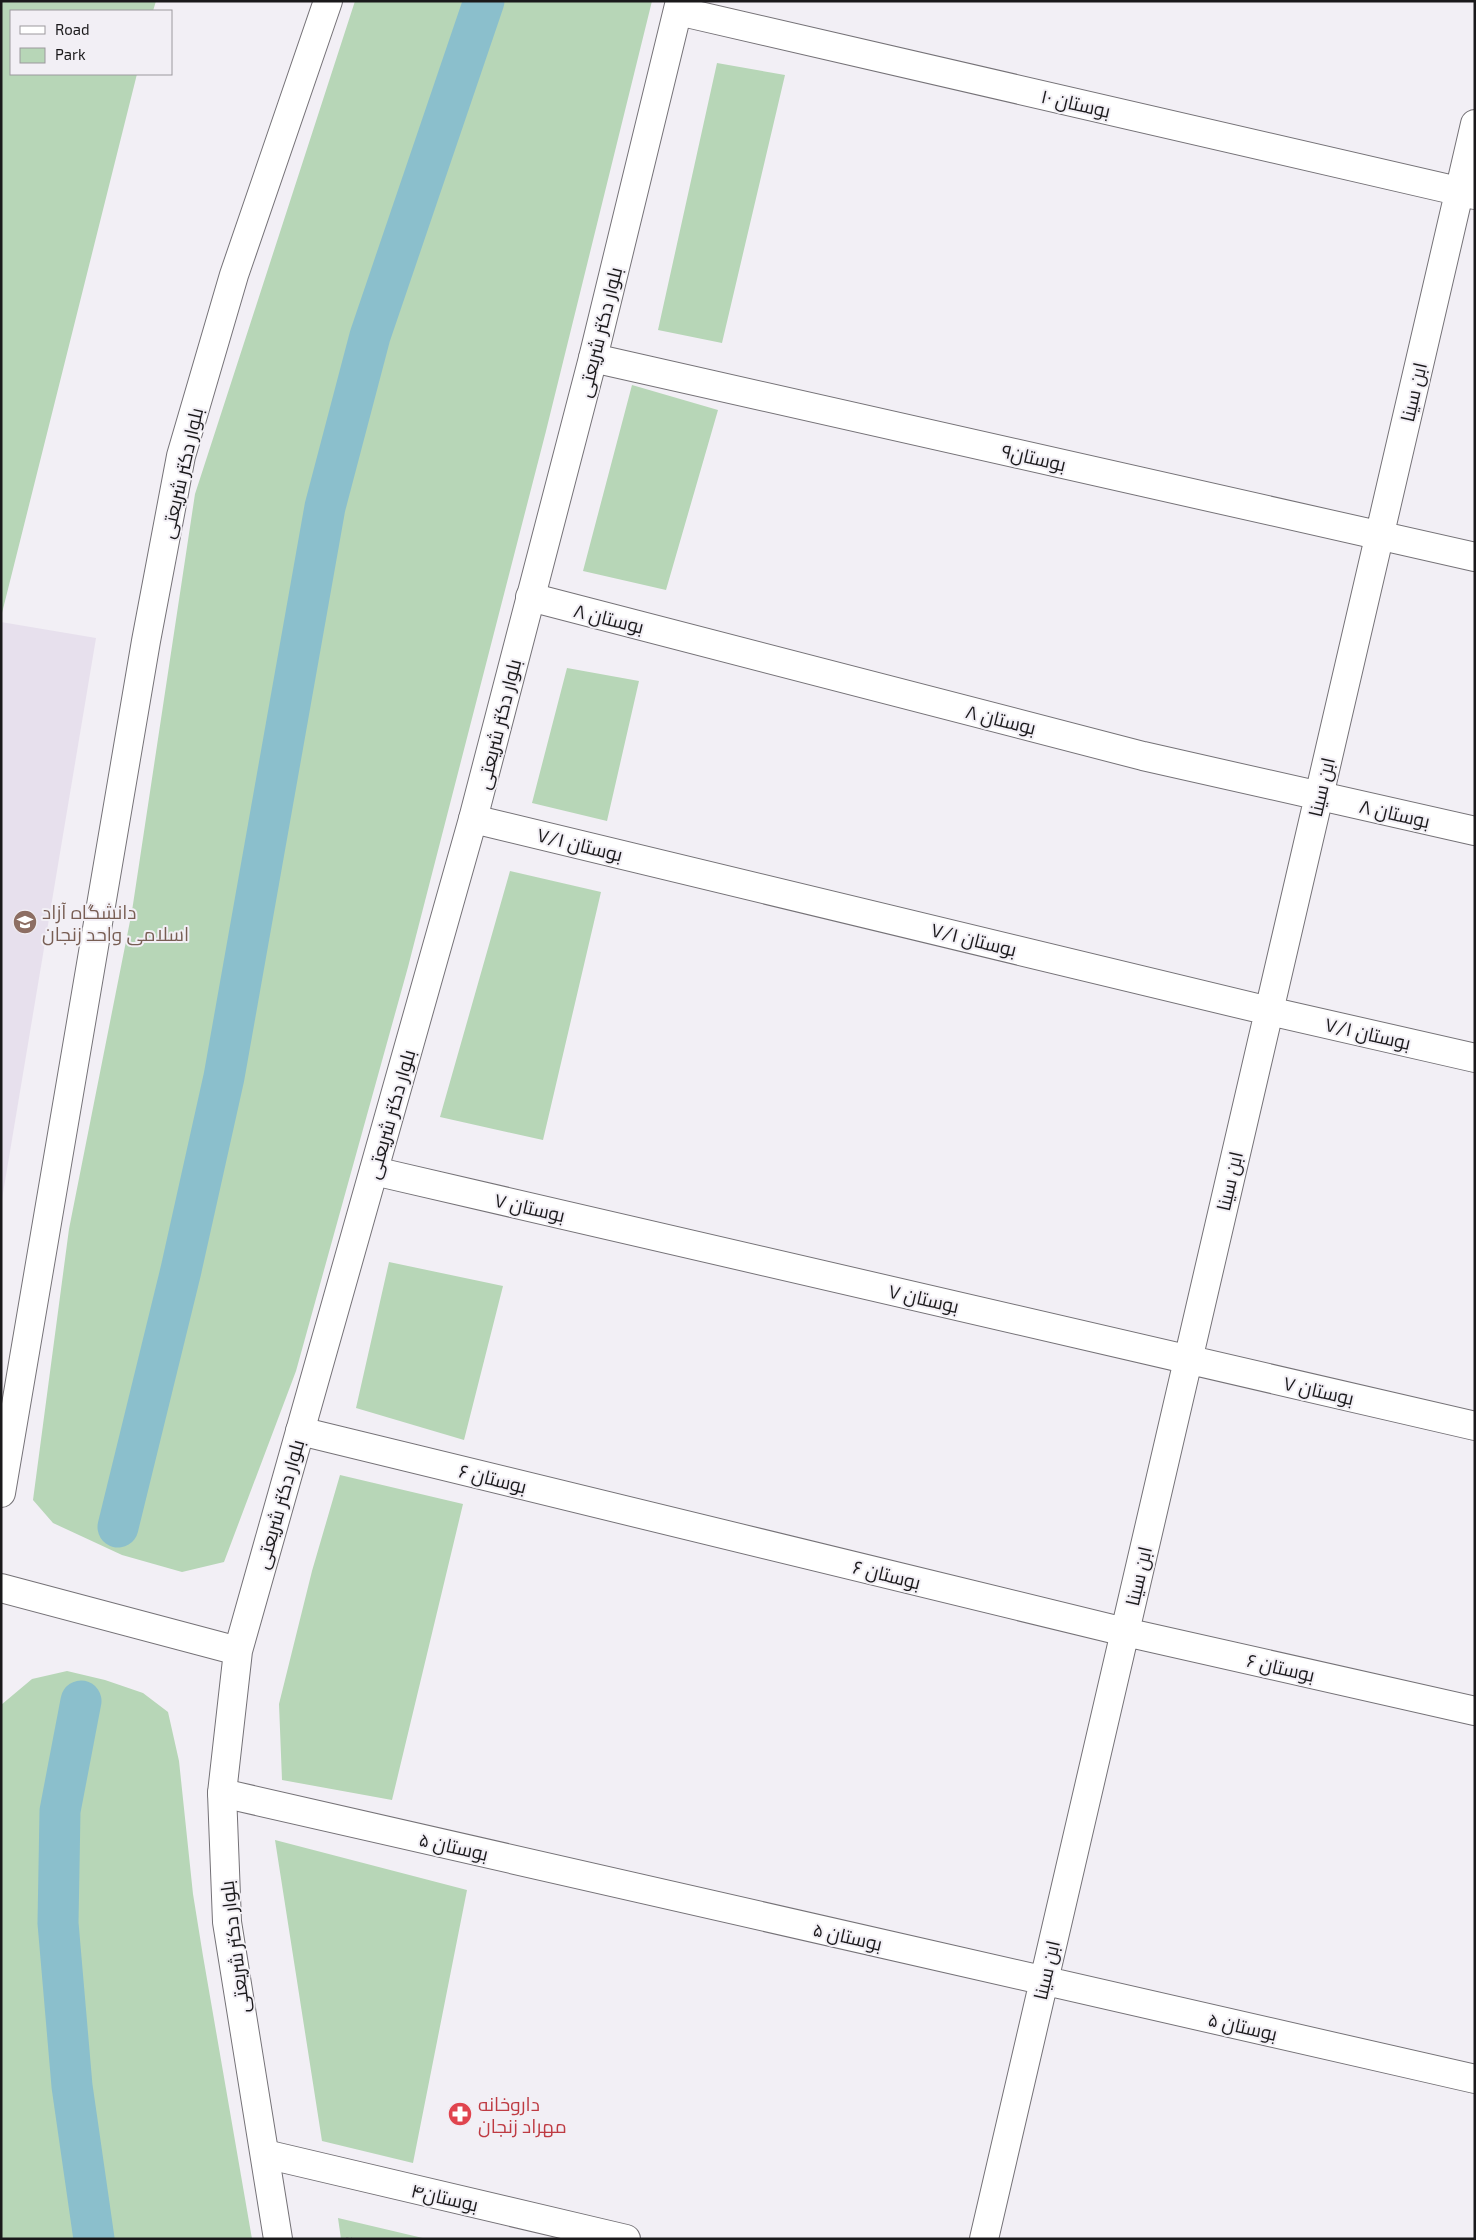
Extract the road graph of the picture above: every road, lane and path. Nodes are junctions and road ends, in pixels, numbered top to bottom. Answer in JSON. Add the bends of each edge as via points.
{"nodes":[{"id":1,"x":328,"y":1,"type":"edge"},
{"id":2,"x":679,"y":6,"type":"edge"},
{"id":3,"x":1475,"y":124,"type":"edge"},
{"id":4,"x":1467,"y":193,"type":"edge"},
{"id":5,"x":593,"y":358,"type":"junction"},
{"id":6,"x":1380,"y":535,"type":"junction"},
{"id":7,"x":1475,"y":557,"type":"edge"},
{"id":8,"x":530,"y":597,"type":"junction"},
{"id":9,"x":1319,"y":795,"type":"junction"},
{"id":10,"x":473,"y":819,"type":"junction"},
{"id":11,"x":1475,"y":831,"type":"edge"},
{"id":12,"x":1269,"y":1010,"type":"junction"},
{"id":13,"x":1475,"y":1058,"type":"edge"},
{"id":14,"x":374,"y":1170,"type":"junction"},
{"id":15,"x":1188,"y":1359,"type":"junction"},
{"id":16,"x":1475,"y":1426,"type":"edge"},
{"id":17,"x":300,"y":1431,"type":"junction"},
{"id":18,"x":1,"y":1493,"type":"edge"},
{"id":19,"x":1,"y":1588,"type":"edge"},
{"id":20,"x":1124,"y":1632,"type":"junction"},
{"id":21,"x":238,"y":1650,"type":"junction"},
{"id":22,"x":1475,"y":1711,"type":"edge"},
{"id":23,"x":222,"y":1793,"type":"junction"},
{"id":24,"x":1044,"y":1981,"type":"junction"},
{"id":25,"x":1475,"y":2079,"type":"edge"},
{"id":26,"x":265,"y":2154,"type":"junction"},
{"id":27,"x":352,"y":2238,"type":"edge"},
{"id":28,"x":278,"y":2239,"type":"edge"},
{"id":29,"x":346,"y":2239,"type":"edge"},
{"id":30,"x":626,"y":2239,"type":"edge"},
{"id":31,"x":984,"y":2239,"type":"edge"}],
"edges":[{"from":1,"to":18,"type":"street","name":"بلوار دکتر شریعتی","via":[[234,275],[181,456]]},
{"from":2,"to":4,"type":"street","name":"بوستان ۱۰"},
{"from":2,"to":5,"type":"street","name":"بلوار دکتر شریعتی"},
{"from":3,"to":4,"type":"street","name":"ابن سینا"},
{"from":4,"to":6,"type":"street","name":"ابن سینا"},
{"from":5,"to":6,"type":"street","name":"بوستان۹"},
{"from":5,"to":8,"type":"street","name":"بلوار دکتر شریعتی"},
{"from":6,"to":7,"type":"street","name":"بوستان۹"},
{"from":6,"to":9,"type":"street","name":"ابن سینا"},
{"from":8,"to":9,"type":"street","name":"بوستان ۸","via":[[1133,753]]},
{"from":8,"to":10,"type":"street","name":"بلوار دکتر شریعتی"},
{"from":9,"to":11,"type":"street","name":"بوستان ۸"},
{"from":9,"to":12,"type":"street","name":"ابن سینا"},
{"from":10,"to":12,"type":"street","name":"بوستان ۷/۱"},
{"from":10,"to":14,"type":"street","name":"بلوار دکتر شریعتی"},
{"from":12,"to":13,"type":"street","name":"بوستان ۷/۱"},
{"from":12,"to":15,"type":"street","name":"ابن سینا"},
{"from":14,"to":15,"type":"street","name":"بوستان ۷"},
{"from":14,"to":17,"type":"street","name":"بلوار دکتر شریعتی"},
{"from":15,"to":16,"type":"street","name":"بوستان ۷"},
{"from":15,"to":20,"type":"street","name":"ابن سینا"},
{"from":17,"to":20,"type":"street","name":"بوستان ۶"},
{"from":17,"to":21,"type":"street","name":"بلوار دکتر شریعتی"},
{"from":19,"to":21,"type":"street"},
{"from":20,"to":22,"type":"street","name":"بوستان ۶"},
{"from":20,"to":24,"type":"street","name":"ابن سینا"},
{"from":21,"to":23,"type":"street","name":"بلوار دکتر شریعتی"},
{"from":23,"to":24,"type":"street","name":"بوستان ۵"},
{"from":23,"to":26,"type":"street","name":"بلوار دکتر شریعتی","via":[[227,1922]]},
{"from":24,"to":25,"type":"street","name":"بوستان ۵"},
{"from":24,"to":31,"type":"street","name":"ابن سینا"},
{"from":26,"to":28,"type":"street","name":"بلوار دکتر شریعتی"},
{"from":26,"to":30,"type":"street","name":"بوستان۴"},
{"from":27,"to":29,"type":"path"}]}
